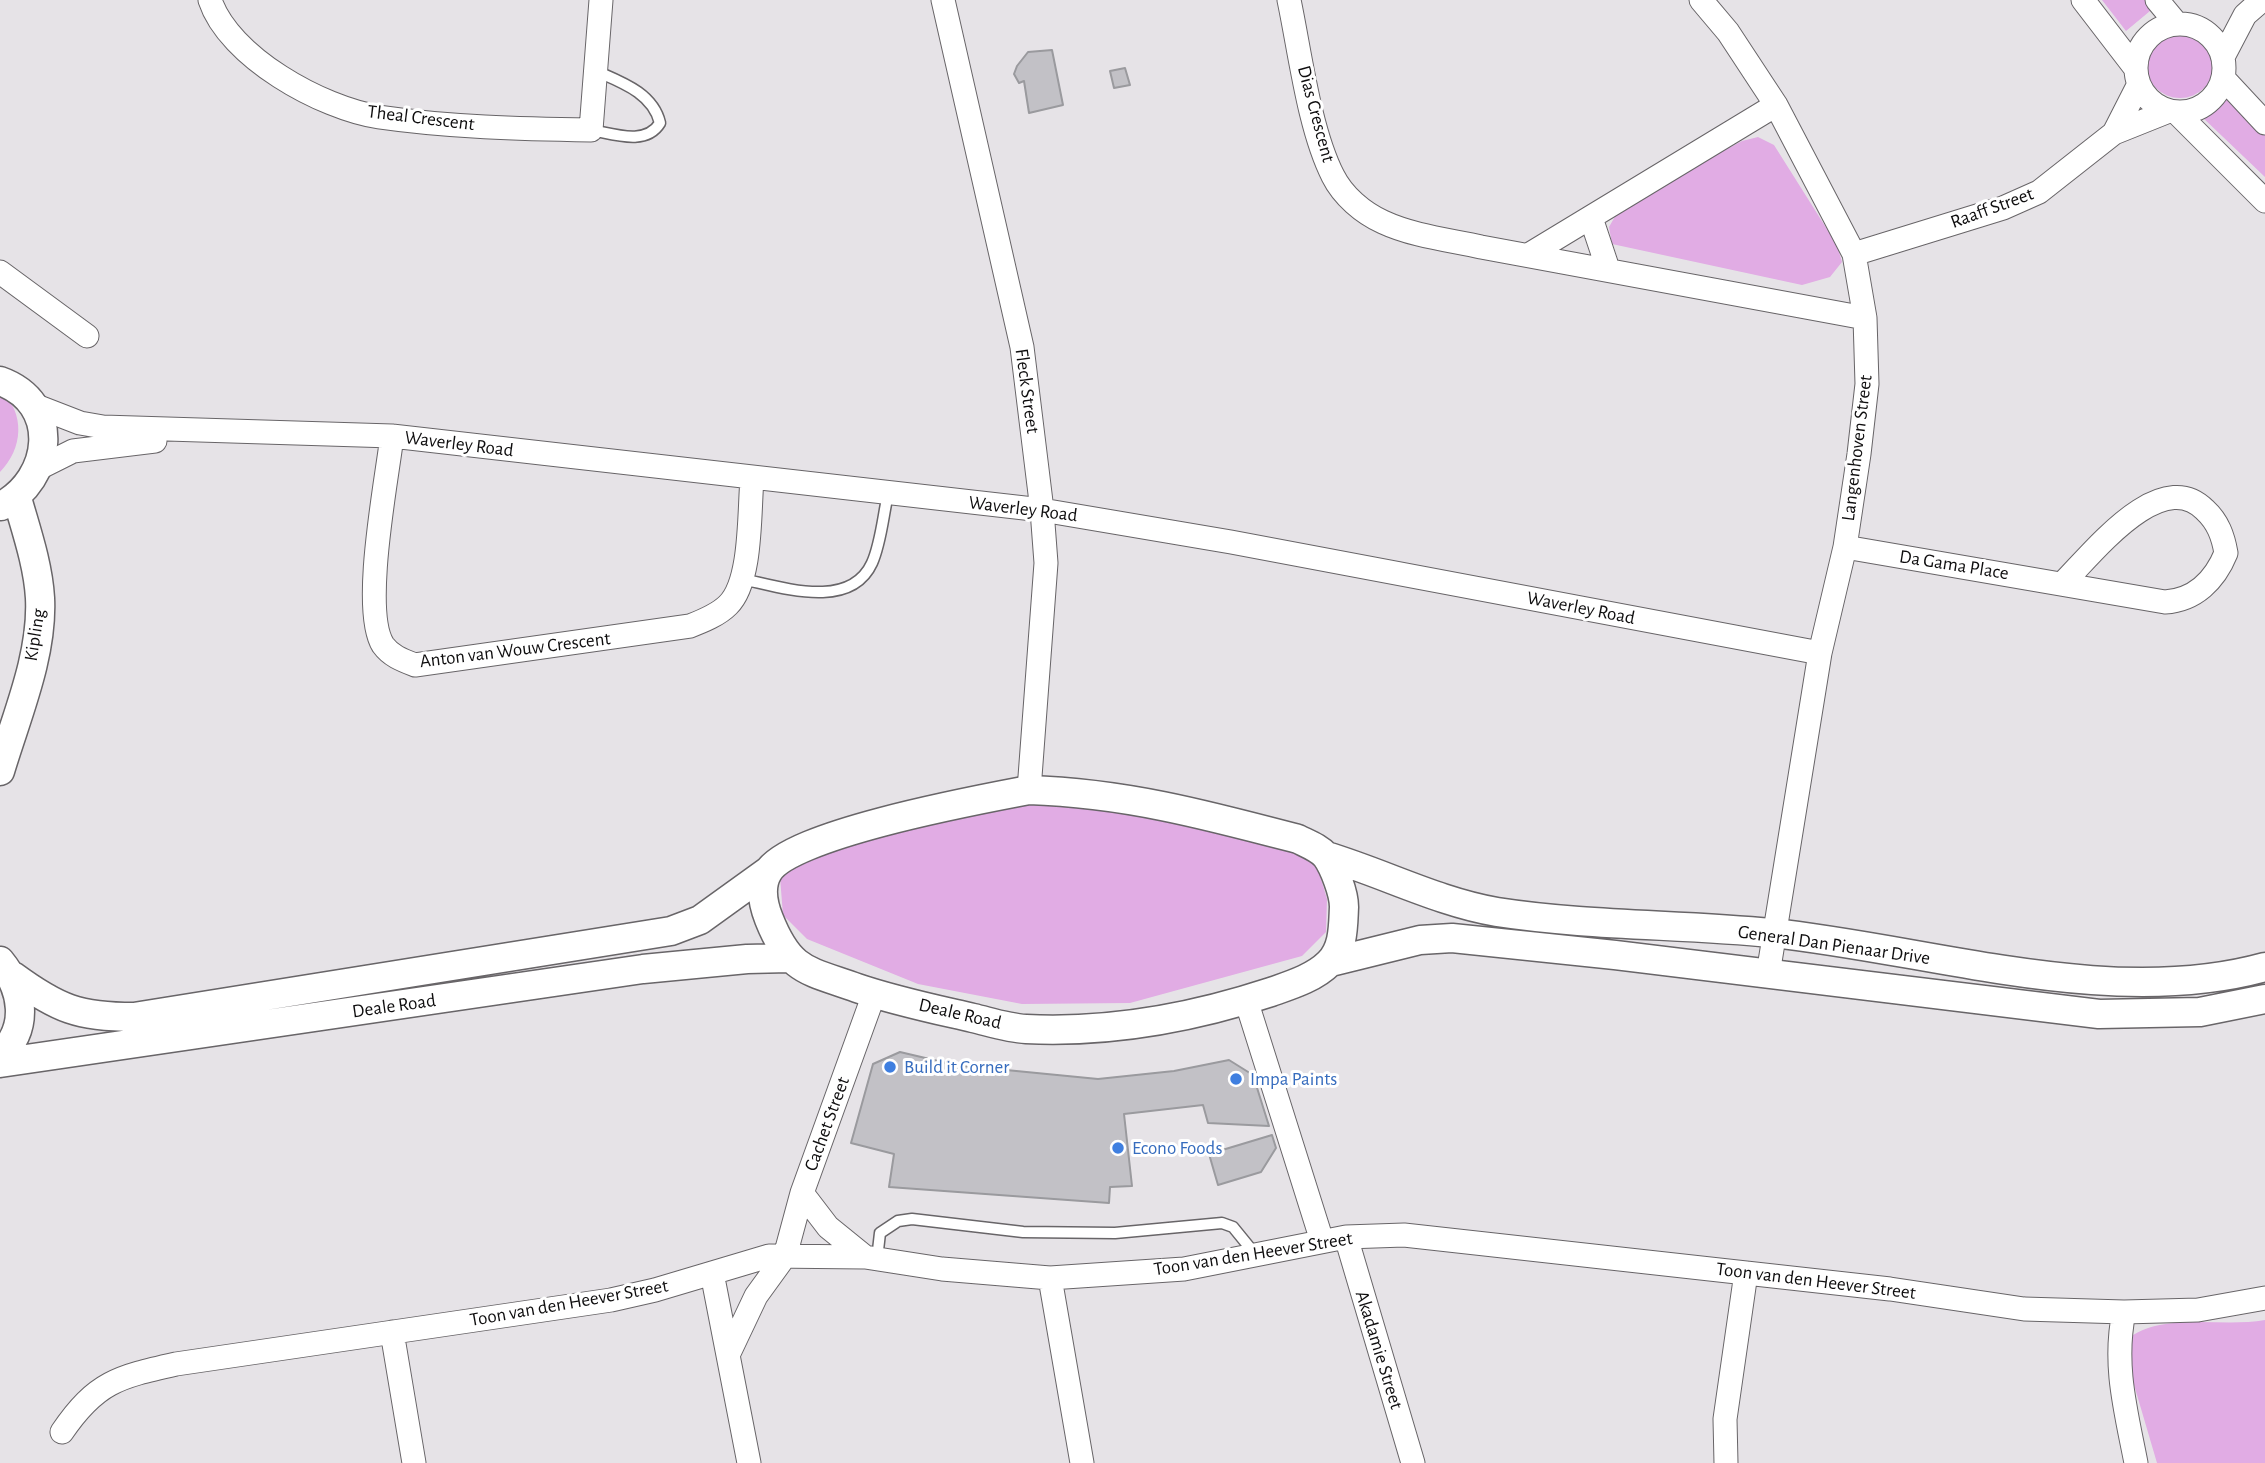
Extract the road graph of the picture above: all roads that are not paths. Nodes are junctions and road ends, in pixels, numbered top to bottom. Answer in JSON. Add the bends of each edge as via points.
{"nodes":[{"id":1,"x":209,"y":0,"type":"edge"},
{"id":2,"x":601,"y":0,"type":"edge"},
{"id":3,"x":943,"y":0,"type":"edge"},
{"id":4,"x":1289,"y":0,"type":"edge"},
{"id":5,"x":1701,"y":0,"type":"edge"},
{"id":6,"x":2083,"y":0,"type":"edge"},
{"id":7,"x":2157,"y":0,"type":"edge"},
{"id":8,"x":2253,"y":8,"type":"edge"},
{"id":9,"x":2177,"y":24,"type":"junction"},
{"id":10,"x":2202,"y":29,"type":"junction"},
{"id":11,"x":2224,"y":68,"type":"junction"},
{"id":12,"x":596,"y":71,"type":"junction"},
{"id":13,"x":2137,"y":77,"type":"junction"},
{"id":14,"x":1776,"y":105,"type":"junction"},
{"id":15,"x":2173,"y":112,"type":"junction"},
{"id":16,"x":2265,"y":123,"type":"edge"},
{"id":17,"x":591,"y":130,"type":"junction"},
{"id":18,"x":2114,"y":133,"type":"junction"},
{"id":19,"x":2265,"y":201,"type":"edge"},
{"id":20,"x":1591,"y":218,"type":"junction"},
{"id":21,"x":1530,"y":254,"type":"junction"},
{"id":22,"x":1854,"y":254,"type":"junction"},
{"id":23,"x":1608,"y":269,"type":"junction"},
{"id":24,"x":0,"y":272,"type":"edge"},
{"id":25,"x":1865,"y":318,"type":"junction"},
{"id":26,"x":87,"y":336,"type":"dead end"},
{"id":27,"x":0,"y":381,"type":"edge"},
{"id":28,"x":31,"y":404,"type":"junction"},
{"id":29,"x":216,"y":432,"type":"junction"},
{"id":30,"x":392,"y":436,"type":"junction"},
{"id":31,"x":39,"y":468,"type":"junction"},
{"id":32,"x":752,"y":479,"type":"junction"},
{"id":33,"x":888,"y":494,"type":"junction"},
{"id":34,"x":8,"y":502,"type":"edge"},
{"id":35,"x":1042,"y":510,"type":"junction"},
{"id":36,"x":1845,"y":547,"type":"junction"},
{"id":37,"x":742,"y":579,"type":"junction"},
{"id":38,"x":2063,"y":583,"type":"junction"},
{"id":39,"x":1820,"y":653,"type":"junction"},
{"id":40,"x":0,"y":771,"type":"edge"},
{"id":41,"x":1029,"y":790,"type":"junction"},
{"id":42,"x":1326,"y":856,"type":"junction"},
{"id":43,"x":768,"y":871,"type":"junction"},
{"id":44,"x":1773,"y":933,"type":"junction"},
{"id":45,"x":789,"y":958,"type":"junction"},
{"id":46,"x":1331,"y":962,"type":"junction"},
{"id":47,"x":2265,"y":967,"type":"edge"},
{"id":48,"x":6,"y":968,"type":"edge"},
{"id":49,"x":1768,"y":974,"type":"junction"},
{"id":50,"x":2103,"y":979,"type":"junction"},
{"id":51,"x":874,"y":994,"type":"junction"},
{"id":52,"x":2265,"y":999,"type":"edge"},
{"id":53,"x":1245,"y":1000,"type":"junction"},
{"id":54,"x":2099,"y":1014,"type":"junction"},
{"id":55,"x":1055,"y":1029,"type":"joint"},
{"id":56,"x":0,"y":1055,"type":"edge"},
{"id":57,"x":0,"y":1063,"type":"edge"},
{"id":58,"x":802,"y":1193,"type":"junction"},
{"id":59,"x":1346,"y":1237,"type":"junction"},
{"id":60,"x":1322,"y":1241,"type":"junction"},
{"id":61,"x":1257,"y":1255,"type":"junction"},
{"id":62,"x":785,"y":1256,"type":"junction"},
{"id":63,"x":871,"y":1258,"type":"junction"},
{"id":64,"x":712,"y":1273,"type":"junction"},
{"id":65,"x":1746,"y":1273,"type":"junction"},
{"id":66,"x":1050,"y":1278,"type":"junction"},
{"id":67,"x":2265,"y":1298,"type":"edge"},
{"id":68,"x":2124,"y":1312,"type":"junction"},
{"id":69,"x":392,"y":1332,"type":"junction"},
{"id":70,"x":729,"y":1353,"type":"junction"},
{"id":71,"x":62,"y":1432,"type":"dead end"},
{"id":72,"x":414,"y":1463,"type":"edge"},
{"id":73,"x":749,"y":1463,"type":"edge"},
{"id":74,"x":1082,"y":1463,"type":"edge"},
{"id":75,"x":1413,"y":1463,"type":"edge"},
{"id":76,"x":1726,"y":1463,"type":"edge"},
{"id":77,"x":2136,"y":1463,"type":"edge"}],
"edges":[{"from":1,"to":17,"type":"street","name":"Theal Crescent","via":[[224,29],[244,51],[330,101],[377,116],[518,129]]},
{"from":2,"to":12,"type":"street"},
{"from":3,"to":35,"type":"street","name":"Fleck Street","via":[[1022,347]]},
{"from":4,"to":21,"type":"street","name":"Dias Crescent","via":[[1319,136],[1333,177],[1359,208],[1385,223],[1426,235]]},
{"from":5,"to":14,"type":"street","name":"Langenhoven Street"},
{"from":6,"to":13,"type":"street"},
{"from":7,"to":9,"type":"street"},
{"from":8,"to":10,"type":"street"},
{"from":8,"to":11,"type":"street"},
{"from":9,"to":10,"type":"street"},
{"from":9,"to":13,"type":"street","via":[[2160,28],[2147,39],[2138,53]]},
{"from":10,"to":11,"type":"street","via":[[2215,41]]},
{"from":11,"to":15,"type":"street","via":[[2217,93],[2207,104],[2193,111]]},
{"from":11,"to":16,"type":"street"},
{"from":12,"to":17,"type":"street"},
{"from":12,"to":17,"type":"lane","name":"Theal Crescent","via":[[645,97],[660,123],[648,135],[635,137]]},
{"from":13,"to":15,"type":"street","via":[[2146,97]]},
{"from":13,"to":18,"type":"street","name":"Raaff Street"},
{"from":14,"to":20,"type":"street"},
{"from":14,"to":22,"type":"street","name":"Langenhoven Street"},
{"from":15,"to":18,"type":"street","name":"Raaff Street"},
{"from":15,"to":19,"type":"street"},
{"from":18,"to":22,"type":"street","name":"Raaff Street","via":[[2039,192],[2003,208]]},
{"from":20,"to":21,"type":"street"},
{"from":20,"to":23,"type":"street"},
{"from":21,"to":23,"type":"street","name":"Dias Crescent"},
{"from":22,"to":25,"type":"street","name":"Langenhoven Street"},
{"from":23,"to":25,"type":"street","name":"Dias Crescent"},
{"from":24,"to":26,"type":"street"},
{"from":25,"to":36,"type":"street","name":"Langenhoven Street","via":[[1867,384]]},
{"from":27,"to":28,"type":"street"},
{"from":28,"to":29,"type":"street","name":"Waverley Road","via":[[103,427]]},
{"from":28,"to":31,"type":"street","via":[[43,435]]},
{"from":29,"to":30,"type":"street","name":"Waverley Road"},
{"from":29,"to":31,"type":"street","name":"Waverley Road","via":[[73,451]]},
{"from":30,"to":32,"type":"street","name":"Waverley Road"},
{"from":30,"to":37,"type":"street","name":"Anton van Wouw Crescent","via":[[377,549],[375,614],[382,643],[398,659],[415,665],[434,664],[690,626],[728,606]]},
{"from":31,"to":34,"type":"street","via":[[30,484]]},
{"from":32,"to":33,"type":"street","name":"Waverley Road"},
{"from":32,"to":37,"type":"street","name":"Anton van Wouw Crescent"},
{"from":33,"to":35,"type":"street","name":"Waverley Road"},
{"from":33,"to":37,"type":"lane","via":[[873,561],[863,579],[850,588],[809,591]]},
{"from":34,"to":40,"type":"street","name":"Kipling","via":[[38,584],[39,626]]},
{"from":35,"to":39,"type":"street","name":"Waverley Road"},
{"from":35,"to":41,"type":"street","name":"Fleck Street","via":[[1046,563]]},
{"from":36,"to":38,"type":"street","name":"Da Gama Place"},
{"from":36,"to":39,"type":"street","name":"Langenhoven Street"},
{"from":38,"to":38,"type":"street","name":"Da Gama Place","via":[[2130,517],[2147,504],[2166,498],[2185,497],[2200,504],[2223,536],[2226,553],[2222,563],[2208,582],[2181,601],[2138,599]]},
{"from":39,"to":44,"type":"street","name":"Langenhoven Street"},
{"from":41,"to":42,"type":"street","name":"General Dan Pienaar Drive","via":[[1107,794],[1177,807],[1298,839]]},
{"from":41,"to":43,"type":"street","name":"Deale Road","via":[[831,837]]},
{"from":42,"to":44,"type":"street","name":"General Dan Pienaar Drive","via":[[1496,911]]},
{"from":42,"to":46,"type":"street","via":[[1344,901],[1343,937]]},
{"from":43,"to":45,"type":"street","via":[[762,893],[766,911]]},
{"from":43,"to":48,"type":"street","name":"Deale Road","via":[[700,920],[671,931],[134,1017],[93,1017],[76,1012],[38,995]]},
{"from":44,"to":49,"type":"street","name":"Langenhoven Street"},
{"from":44,"to":50,"type":"street","name":"General Dan Pienaar Drive","via":[[2031,974]]},
{"from":45,"to":51,"type":"street","name":"Deale Road","via":[[810,971]]},
{"from":45,"to":57,"type":"street","name":"Deale Road","via":[[643,969]]},
{"from":46,"to":49,"type":"street","name":"General Dan Pienaar Drive","via":[[1420,940],[1452,938]]},
{"from":46,"to":53,"type":"street","name":"General Dan Pienaar Drive","via":[[1294,984]]},
{"from":47,"to":50,"type":"street","name":"General Dan Pienaar Drive","via":[[2185,983]]},
{"from":48,"to":56,"type":"street","via":[[20,995],[21,1016],[15,1036]]},
{"from":49,"to":54,"type":"street","name":"General Dan Pienaar Drive"},
{"from":50,"to":54,"type":"street"},
{"from":51,"to":55,"type":"street","name":"Deale Road","via":[[1023,1029]]},
{"from":51,"to":58,"type":"street","name":"Cachet Street"},
{"from":52,"to":54,"type":"street","name":"General Dan Pienaar Drive","via":[[2200,1012]]},
{"from":53,"to":55,"type":"street","name":"General Dan Pienaar Drive","via":[[1149,1023]]},
{"from":53,"to":60,"type":"street"},
{"from":58,"to":62,"type":"street","name":"Cachet Street"},
{"from":58,"to":63,"type":"street","via":[[828,1227]]},
{"from":59,"to":60,"type":"street","name":"Toon van den Heever Street"},
{"from":59,"to":65,"type":"street","name":"Toon van den Heever Street","via":[[1404,1235]]},
{"from":59,"to":75,"type":"street","name":"Akadamie Street"},
{"from":60,"to":61,"type":"street","name":"Toon van den Heever Street"},
{"from":61,"to":63,"type":"lane","via":[[1233,1227],[1223,1223],[1115,1233],[1023,1232],[912,1219],[898,1221],[880,1233]]},
{"from":61,"to":66,"type":"street","name":"Toon van den Heever Street","via":[[1184,1269]]},
{"from":62,"to":63,"type":"street","name":"Toon van den Heever Street"},
{"from":62,"to":64,"type":"street","name":"Toon van den Heever Street","via":[[769,1256]]},
{"from":62,"to":70,"type":"street","via":[[756,1296]]},
{"from":63,"to":66,"type":"street","name":"Toon van den Heever Street"},
{"from":64,"to":69,"type":"street","name":"Toon van den Heever Street","via":[[611,1300]]},
{"from":64,"to":70,"type":"street"},
{"from":65,"to":68,"type":"street","name":"Toon van den Heever Street","via":[[2024,1309]]},
{"from":65,"to":76,"type":"street","via":[[1725,1419]]},
{"from":66,"to":74,"type":"street"},
{"from":67,"to":68,"type":"street","name":"Toon van den Heever Street","via":[[2198,1310]]},
{"from":68,"to":77,"type":"street","via":[[2119,1378]]},
{"from":69,"to":71,"type":"street","name":"Toon van den Heever Street","via":[[135,1373],[97,1390]]},
{"from":69,"to":72,"type":"street"},
{"from":70,"to":73,"type":"street"}]}
